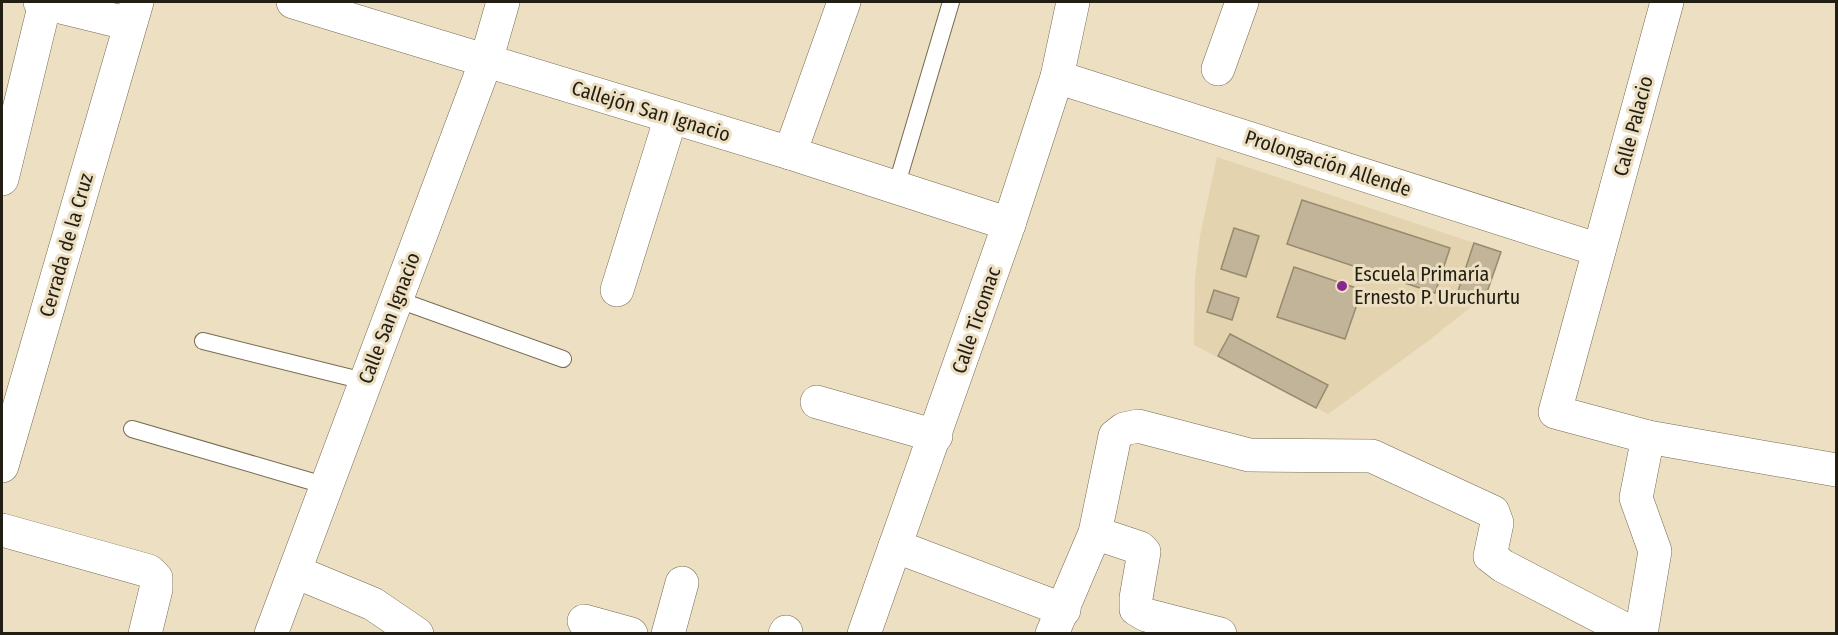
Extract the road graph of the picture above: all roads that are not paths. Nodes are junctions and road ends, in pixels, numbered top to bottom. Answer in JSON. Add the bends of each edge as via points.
{"nodes":[{"id":1,"x":42,"y":2,"type":"edge"},
{"id":2,"x":293,"y":2,"type":"edge"},
{"id":3,"x":502,"y":2,"type":"edge"},
{"id":4,"x":843,"y":2,"type":"edge"},
{"id":5,"x":951,"y":2,"type":"edge"},
{"id":6,"x":1073,"y":2,"type":"edge"},
{"id":7,"x":1242,"y":2,"type":"edge"},
{"id":8,"x":1667,"y":2,"type":"edge"},
{"id":9,"x":133,"y":13,"type":"edge"},
{"id":10,"x":486,"y":61,"type":"junction"},
{"id":11,"x":1218,"y":69,"type":"dead end"},
{"id":12,"x":1057,"y":77,"type":"junction"},
{"id":13,"x":671,"y":117,"type":"junction"},
{"id":14,"x":790,"y":153,"type":"junction"},
{"id":15,"x":2,"y":179,"type":"edge"},
{"id":16,"x":896,"y":187,"type":"junction"},
{"id":17,"x":1009,"y":224,"type":"junction"},
{"id":18,"x":1599,"y":250,"type":"junction"},
{"id":19,"x":617,"y":290,"type":"dead end"},
{"id":20,"x":396,"y":299,"type":"junction"},
{"id":21,"x":202,"y":341,"type":"dead end"},
{"id":22,"x":563,"y":359,"type":"dead end"},
{"id":23,"x":364,"y":381,"type":"junction"},
{"id":24,"x":817,"y":402,"type":"dead end"},
{"id":25,"x":132,"y":429,"type":"dead end"},
{"id":26,"x":936,"y":436,"type":"junction"},
{"id":27,"x":1648,"y":437,"type":"junction"},
{"id":28,"x":2,"y":466,"type":"edge"},
{"id":29,"x":1836,"y":470,"type":"edge"},
{"id":30,"x":327,"y":486,"type":"junction"},
{"id":31,"x":2,"y":530,"type":"edge"},
{"id":32,"x":1095,"y":533,"type":"junction"},
{"id":33,"x":895,"y":546,"type":"junction"},
{"id":34,"x":296,"y":572,"type":"junction"},
{"id":35,"x":682,"y":583,"type":"dead end"},
{"id":36,"x":584,"y":621,"type":"dead end"},
{"id":37,"x":1058,"y":622,"type":"edge"},
{"id":38,"x":145,"y":633,"type":"edge"},
{"id":39,"x":271,"y":633,"type":"edge"},
{"id":40,"x":417,"y":633,"type":"edge"},
{"id":41,"x":631,"y":633,"type":"edge"},
{"id":42,"x":668,"y":633,"type":"edge"},
{"id":43,"x":864,"y":633,"type":"edge"},
{"id":44,"x":1220,"y":633,"type":"edge"},
{"id":45,"x":1634,"y":633,"type":"edge"},
{"id":46,"x":1641,"y":633,"type":"edge"}],
"edges":[{"from":1,"to":9,"type":"street"},
{"from":1,"to":15,"type":"street"},
{"from":2,"to":10,"type":"street","name":"Callejón San Ignacio"},
{"from":3,"to":10,"type":"street","name":"Calle San Ignacio"},
{"from":4,"to":14,"type":"street"},
{"from":5,"to":16,"type":"lane"},
{"from":6,"to":12,"type":"street","name":"Calle Ticomac"},
{"from":7,"to":11,"type":"street"},
{"from":8,"to":18,"type":"street","name":"Calle Palacio"},
{"from":9,"to":28,"type":"street","name":"Cerrada de la Cruz"},
{"from":10,"to":13,"type":"street","name":"Callejón San Ignacio"},
{"from":10,"to":20,"type":"street","name":"Calle San Ignacio"},
{"from":12,"to":17,"type":"street","name":"Calle Ticomac"},
{"from":12,"to":18,"type":"street","name":"Prolongación Allende"},
{"from":13,"to":14,"type":"street","name":"Callejón San Ignacio"},
{"from":13,"to":19,"type":"street"},
{"from":14,"to":16,"type":"street","name":"Callejón San Ignacio"},
{"from":16,"to":17,"type":"street","name":"Callejón San Ignacio"},
{"from":17,"to":26,"type":"street","name":"Calle Ticomac"},
{"from":18,"to":27,"type":"street","name":"Calle Palacio","via":[[1555,412]]},
{"from":20,"to":22,"type":"lane"},
{"from":20,"to":23,"type":"street","name":"Calle San Ignacio"},
{"from":21,"to":23,"type":"lane"},
{"from":23,"to":30,"type":"street","name":"Calle San Ignacio"},
{"from":24,"to":26,"type":"street"},
{"from":25,"to":30,"type":"lane"},
{"from":26,"to":33,"type":"street","name":"Calle Ticomac"},
{"from":27,"to":29,"type":"street"},
{"from":27,"to":46,"type":"street","via":[[1636,498],[1655,551]]},
{"from":30,"to":34,"type":"street","name":"Calle San Ignacio"},
{"from":31,"to":38,"type":"street","via":[[149,571],[156,578],[156,589]]},
{"from":32,"to":37,"type":"street"},
{"from":32,"to":44,"type":"street","via":[[1144,552],[1136,609],[1146,615]]},
{"from":32,"to":45,"type":"street","via":[[1115,436],[1124,429],[1138,426],[1250,455],[1372,456],[1493,512],[1497,523],[1490,556]]},
{"from":33,"to":37,"type":"street"},
{"from":33,"to":43,"type":"street","name":"Calle Ticomac"},
{"from":34,"to":39,"type":"street","name":"Calle San Ignacio"},
{"from":34,"to":40,"type":"street","via":[[373,604]]},
{"from":35,"to":42,"type":"street"},
{"from":36,"to":41,"type":"street"}]}
